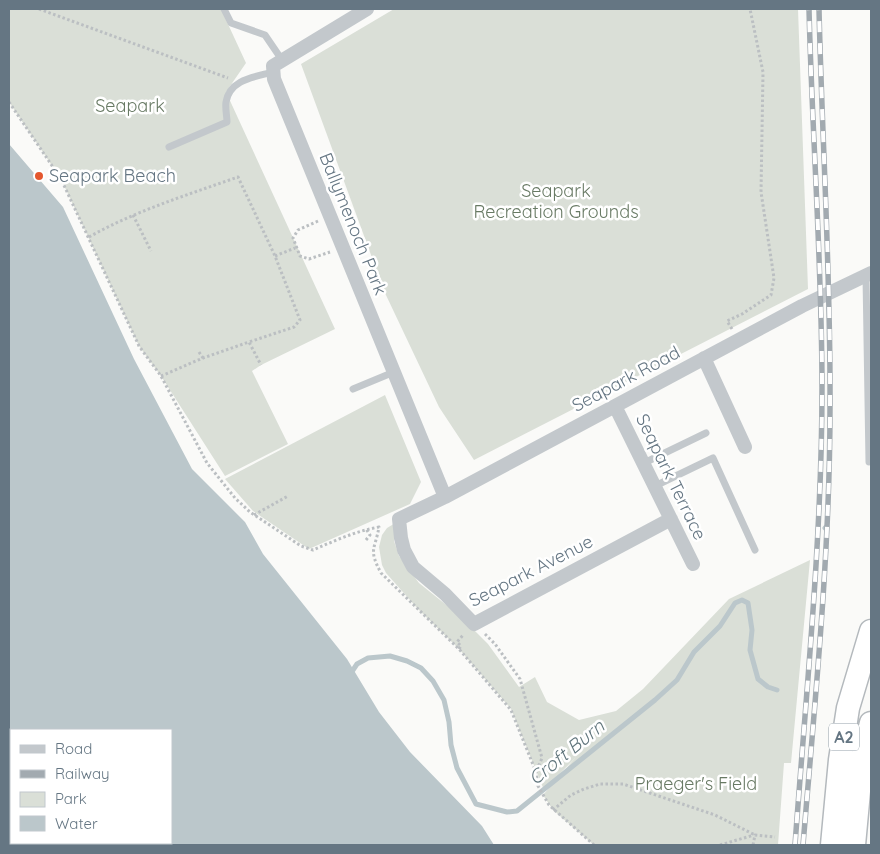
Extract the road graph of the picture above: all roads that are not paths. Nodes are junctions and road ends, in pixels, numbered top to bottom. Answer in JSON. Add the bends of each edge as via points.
{"nodes":[{"id":1,"x":224,"y":9,"type":"edge"},
{"id":2,"x":367,"y":9,"type":"edge"},
{"id":3,"x":282,"y":60,"type":"junction"},
{"id":4,"x":273,"y":72,"type":"junction"},
{"id":5,"x":169,"y":147,"type":"dead end"},
{"id":6,"x":868,"y":274,"type":"edge"},
{"id":7,"x":704,"y":358,"type":"junction"},
{"id":8,"x":394,"y":372,"type":"junction"},
{"id":9,"x":353,"y":389,"type":"dead end"},
{"id":10,"x":615,"y":406,"type":"junction"},
{"id":11,"x":706,"y":433,"type":"dead end"},
{"id":12,"x":745,"y":447,"type":"dead end"},
{"id":13,"x":869,"y":462,"type":"dead end"},
{"id":14,"x":644,"y":463,"type":"junction"},
{"id":15,"x":655,"y":486,"type":"junction"},
{"id":16,"x":445,"y":497,"type":"junction"},
{"id":17,"x":399,"y":519,"type":"joint"},
{"id":18,"x":671,"y":519,"type":"junction"},
{"id":19,"x":755,"y":550,"type":"dead end"},
{"id":20,"x":693,"y":564,"type":"dead end"},
{"id":21,"x":871,"y":631,"type":"edge"},
{"id":22,"x":871,"y":723,"type":"edge"},
{"id":23,"x":832,"y":845,"type":"edge"},
{"id":24,"x":854,"y":845,"type":"edge"}],
"edges":[{"from":1,"to":3,"type":"lane","via":[[231,23],[265,35]]},
{"from":2,"to":3,"type":"street"},
{"from":3,"to":4,"type":"street","via":[[273,66]]},
{"from":4,"to":5,"type":"lane","via":[[243,80],[234,86],[226,101],[227,122]]},
{"from":4,"to":8,"type":"street","name":"Ballymenoch Park"},
{"from":6,"to":7,"type":"street","name":"Seapark Road"},
{"from":6,"to":13,"type":"lane"},
{"from":7,"to":10,"type":"street","name":"Seapark Road"},
{"from":7,"to":12,"type":"street"},
{"from":8,"to":9,"type":"lane"},
{"from":8,"to":16,"type":"street","name":"Ballymenoch Park"},
{"from":10,"to":14,"type":"street","name":"Seapark Terrace"},
{"from":10,"to":16,"type":"street","name":"Seapark Road"},
{"from":11,"to":14,"type":"lane"},
{"from":14,"to":15,"type":"street","name":"Seapark Terrace"},
{"from":15,"to":18,"type":"street","name":"Seapark Terrace"},
{"from":15,"to":19,"type":"lane","via":[[713,458]]},
{"from":16,"to":17,"type":"street","name":"Seapark Road"},
{"from":17,"to":18,"type":"street","name":"Seapark Avenue","via":[[404,550],[413,567],[474,624]]},
{"from":18,"to":20,"type":"street","name":"Seapark Terrace"},
{"from":21,"to":23,"type":"highway","number":"A2","via":[[848,708]]},
{"from":22,"to":24,"type":"highway","number":"A2","via":[[862,759]]}]}
